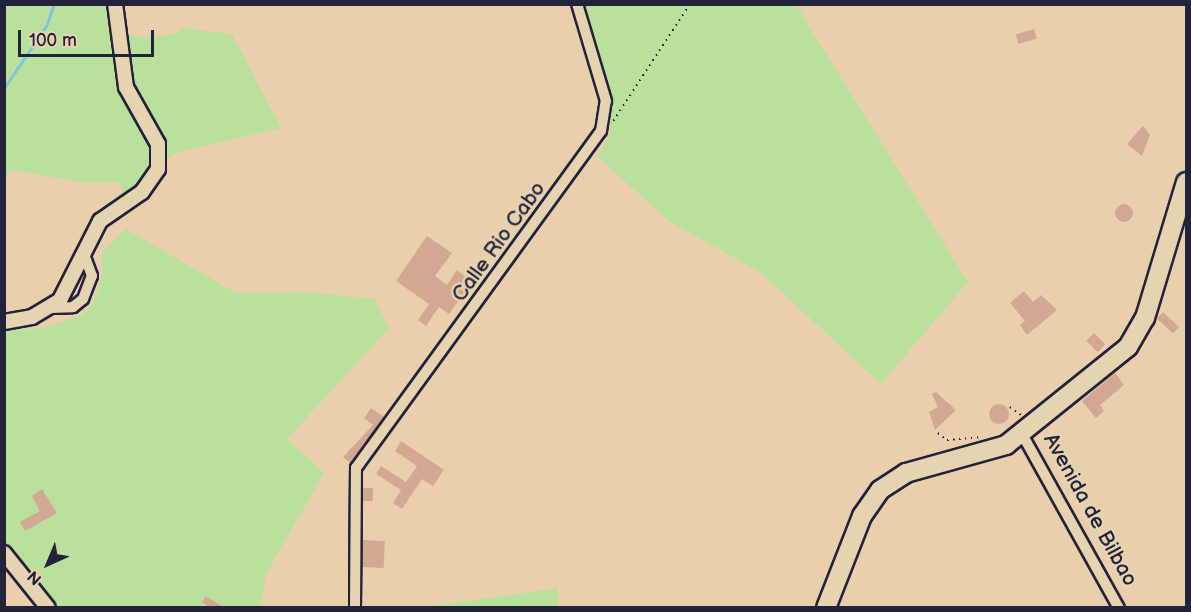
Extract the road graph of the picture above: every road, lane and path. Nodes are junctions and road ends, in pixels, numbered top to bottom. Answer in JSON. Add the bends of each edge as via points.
{"nodes":[{"id":1,"x":115,"y":4,"type":"edge"},
{"id":2,"x":577,"y":4,"type":"edge"},
{"id":3,"x":690,"y":4,"type":"edge"},
{"id":4,"x":611,"y":123,"type":"dead end"},
{"id":5,"x":1186,"y":182,"type":"edge"},
{"id":6,"x":8,"y":319,"type":"edge"},
{"id":7,"x":938,"y":433,"type":"dead end"},
{"id":8,"x":1022,"y":434,"type":"junction"},
{"id":9,"x":998,"y":449,"type":"junction"},
{"id":10,"x":4,"y":553,"type":"edge"},
{"id":11,"x":48,"y":608,"type":"edge"},
{"id":12,"x":355,"y":608,"type":"edge"},
{"id":13,"x":826,"y":608,"type":"edge"},
{"id":14,"x":1119,"y":608,"type":"edge"}],
"edges":[{"from":1,"to":6,"type":"street","via":[[126,87],[156,138],[160,160],[147,188],[100,221],[73,283],[50,308]]},
{"from":2,"to":12,"type":"street","name":"Calle Rio Cabo","via":[[606,101],[601,131],[356,468]]},
{"from":3,"to":4,"type":"path"},
{"from":5,"to":8,"type":"highway","name":"Avenida de Bilbao","via":[[1145,318],[1128,347]]},
{"from":7,"to":9,"type":"path","via":[[947,440],[985,437]]},
{"from":8,"to":9,"type":"highway","name":"Avenida de Bilbao"},
{"from":8,"to":14,"type":"street","name":"Avenida de Bilbao"},
{"from":9,"to":13,"type":"highway","name":"Avenida de Bilbao","via":[[906,473],[880,490],[862,516]]},
{"from":10,"to":11,"type":"street"}]}
